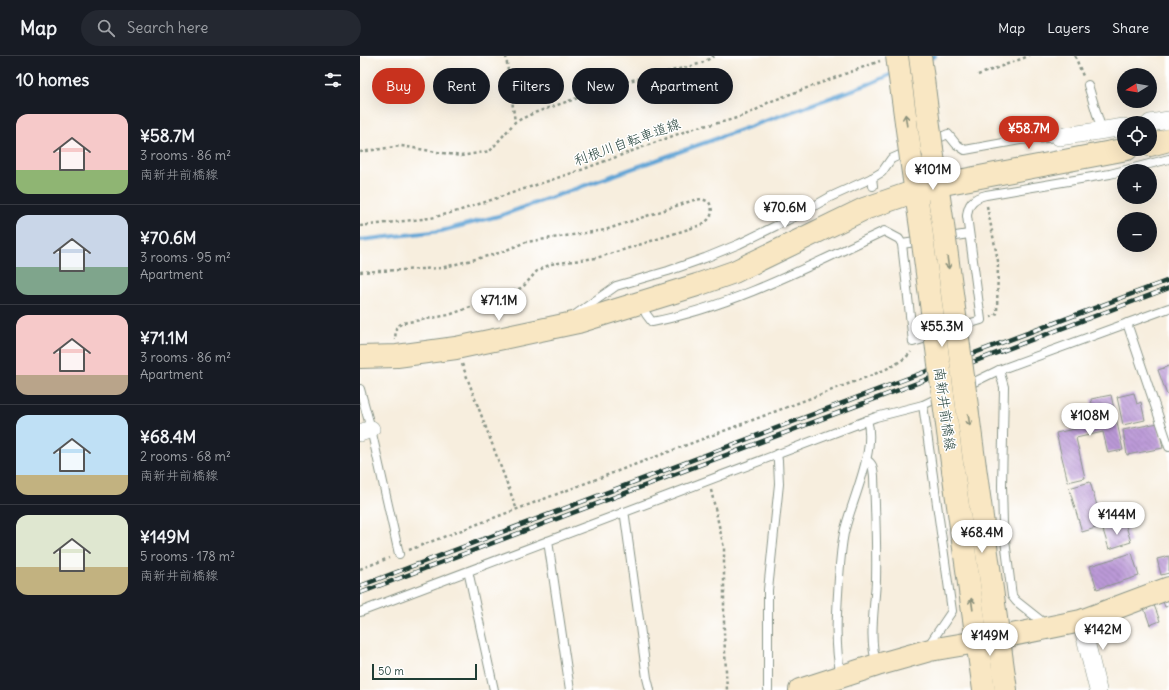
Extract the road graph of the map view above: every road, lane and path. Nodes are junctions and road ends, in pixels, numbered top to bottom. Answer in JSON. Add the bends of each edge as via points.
{"nodes":[{"id":1,"x":506,"y":56,"type":"edge"},
{"id":2,"x":714,"y":56,"type":"edge"},
{"id":3,"x":920,"y":56,"type":"edge"},
{"id":4,"x":1029,"y":56,"type":"edge"},
{"id":5,"x":1075,"y":56,"type":"edge"},
{"id":6,"x":892,"y":57,"type":"edge"},
{"id":7,"x":978,"y":75,"type":"dead end"},
{"id":8,"x":1088,"y":86,"type":"joint"},
{"id":9,"x":1169,"y":120,"type":"edge"},
{"id":10,"x":515,"y":122,"type":"junction"},
{"id":11,"x":1157,"y":122,"type":"edge"},
{"id":12,"x":1117,"y":129,"type":"edge"},
{"id":13,"x":1102,"y":131,"type":"junction"},
{"id":14,"x":1059,"y":137,"type":"joint"},
{"id":15,"x":1169,"y":140,"type":"edge"},
{"id":16,"x":1157,"y":143,"type":"edge"},
{"id":17,"x":1117,"y":151,"type":"edge"},
{"id":18,"x":360,"y":152,"type":"edge"},
{"id":19,"x":1169,"y":159,"type":"edge"},
{"id":20,"x":938,"y":185,"type":"junction"},
{"id":21,"x":916,"y":191,"type":"junction"},
{"id":22,"x":980,"y":195,"type":"junction"},
{"id":23,"x":360,"y":226,"type":"edge"},
{"id":24,"x":969,"y":234,"type":"junction"},
{"id":25,"x":902,"y":244,"type":"junction"},
{"id":26,"x":360,"y":272,"type":"edge"},
{"id":27,"x":641,"y":303,"type":"junction"},
{"id":28,"x":1169,"y":308,"type":"edge"},
{"id":29,"x":981,"y":320,"type":"junction"},
{"id":30,"x":578,"y":322,"type":"junction"},
{"id":31,"x":1127,"y":322,"type":"junction"},
{"id":32,"x":395,"y":339,"type":"dead end"},
{"id":33,"x":913,"y":342,"type":"junction"},
{"id":34,"x":456,"y":348,"type":"junction"},
{"id":35,"x":360,"y":357,"type":"edge"},
{"id":36,"x":999,"y":370,"type":"junction"},
{"id":37,"x":360,"y":389,"type":"edge"},
{"id":38,"x":923,"y":405,"type":"junction"},
{"id":39,"x":867,"y":420,"type":"junction"},
{"id":40,"x":365,"y":431,"type":"edge"},
{"id":41,"x":1169,"y":447,"type":"edge"},
{"id":42,"x":777,"y":454,"type":"junction"},
{"id":43,"x":866,"y":460,"type":"junction"},
{"id":44,"x":708,"y":480,"type":"junction"},
{"id":45,"x":517,"y":510,"type":"junction"},
{"id":46,"x":623,"y":512,"type":"junction"},
{"id":47,"x":950,"y":523,"type":"junction"},
{"id":48,"x":548,"y":541,"type":"junction"},
{"id":49,"x":398,"y":554,"type":"junction"},
{"id":50,"x":360,"y":569,"type":"edge"},
{"id":51,"x":468,"y":572,"type":"junction"},
{"id":52,"x":1169,"y":588,"type":"edge"},
{"id":53,"x":360,"y":612,"type":"edge"},
{"id":54,"x":1081,"y":621,"type":"junction"},
{"id":55,"x":1042,"y":629,"type":"junction"},
{"id":56,"x":998,"y":638,"type":"junction"},
{"id":57,"x":977,"y":642,"type":"junction"},
{"id":58,"x":930,"y":650,"type":"junction"},
{"id":59,"x":877,"y":665,"type":"junction"},
{"id":60,"x":836,"y":681,"type":"junction"},
{"id":61,"x":494,"y":690,"type":"edge"},
{"id":62,"x":570,"y":690,"type":"edge"},
{"id":63,"x":650,"y":690,"type":"edge"},
{"id":64,"x":728,"y":690,"type":"edge"},
{"id":65,"x":768,"y":690,"type":"edge"},
{"id":66,"x":800,"y":690,"type":"edge"},
{"id":67,"x":984,"y":690,"type":"edge"},
{"id":68,"x":1006,"y":690,"type":"edge"},
{"id":69,"x":1098,"y":690,"type":"edge"}],
"edges":[{"from":1,"to":10,"type":"path"},
{"from":2,"to":10,"type":"path","via":[[702,63],[624,82]]},
{"from":3,"to":20,"type":"main road","name":"南新井前橋線","bridge":true},
{"from":4,"to":7,"type":"path"},
{"from":5,"to":8,"type":"path"},
{"from":21,"to":6,"type":"main road","name":"南新井前橋線","one_way":true,"bridge":true},
{"from":6,"to":23,"type":"path","name":"利根川自転車道線","via":[[769,102],[758,110],[723,122],[697,127],[489,202],[431,218]]},
{"from":8,"to":13,"type":"lane"},
{"from":9,"to":11,"type":"street"},
{"from":10,"to":18,"type":"path","via":[[490,151],[461,156],[401,146]]},
{"from":12,"to":13,"type":"street"},
{"from":13,"to":14,"type":"street"},
{"from":14,"to":30,"type":"lane","via":[[1020,140],[970,153],[956,144],[948,134],[891,158],[872,182],[830,197],[739,244],[668,271],[611,288],[574,315]]},
{"from":15,"to":16,"type":"main road"},
{"from":17,"to":20,"type":"main road"},
{"from":19,"to":22,"type":"lane","via":[[1110,174]]},
{"from":20,"to":21,"type":"main road"},
{"from":20,"to":56,"type":"main road","name":"南新井前橋線","one_way":true,"bridge":true},
{"from":21,"to":27,"type":"main road","via":[[864,209],[734,272]]},
{"from":21,"to":47,"type":"main road","name":"南新井前橋線","bridge":true,"via":[[953,470]]},
{"from":22,"to":24,"type":"lane","via":[[971,201],[967,211]]},
{"from":22,"to":29,"type":"path","via":[[998,261],[996,313],[995,316]]},
{"from":24,"to":25,"type":"lane"},
{"from":24,"to":29,"type":"lane"},
{"from":25,"to":27,"type":"lane","via":[[883,229],[794,274],[744,295],[675,317],[652,322]]},
{"from":25,"to":33,"type":"lane"},
{"from":26,"to":32,"type":"path","via":[[440,268],[499,253],[526,242],[605,230],[694,200],[709,202],[712,208],[709,220],[701,225],[596,258],[551,264],[537,271],[523,287],[514,291],[449,315],[402,323],[396,328]]},
{"from":27,"to":30,"type":"main road"},
{"from":28,"to":31,"type":"lane"},
{"from":29,"to":33,"type":"lane"},
{"from":30,"to":34,"type":"main road"},
{"from":31,"to":36,"type":"lane"},
{"from":31,"to":41,"type":"lane"},
{"from":33,"to":45,"type":"path","via":[[906,358],[879,371]]},
{"from":34,"to":35,"type":"main road","via":[[397,356]]},
{"from":34,"to":45,"type":"path"},
{"from":36,"to":38,"type":"lane"},
{"from":36,"to":55,"type":"lane","via":[[1004,387],[1003,524],[1012,596],[1040,620]]},
{"from":37,"to":40,"type":"lane"},
{"from":38,"to":39,"type":"lane"},
{"from":38,"to":47,"type":"lane"},
{"from":39,"to":42,"type":"lane"},
{"from":39,"to":43,"type":"lane","via":[[869,434]]},
{"from":40,"to":49,"type":"lane"},
{"from":42,"to":44,"type":"lane"},
{"from":42,"to":65,"type":"lane","via":[[779,484],[768,590]]},
{"from":43,"to":59,"type":"lane","via":[[873,466],[874,476],[876,548],[873,637]]},
{"from":43,"to":60,"type":"lane","via":[[841,550],[837,626],[839,668]]},
{"from":44,"to":46,"type":"lane"},
{"from":44,"to":64,"type":"path","via":[[724,548],[724,633]]},
{"from":45,"to":49,"type":"path"},
{"from":46,"to":48,"type":"lane"},
{"from":46,"to":63,"type":"lane"},
{"from":57,"to":47,"type":"main road","name":"南新井前橋線","one_way":true},
{"from":47,"to":58,"type":"lane","via":[[952,611],[931,642]]},
{"from":48,"to":51,"type":"lane"},
{"from":48,"to":62,"type":"lane"},
{"from":49,"to":50,"type":"path"},
{"from":51,"to":53,"type":"lane"},
{"from":51,"to":61,"type":"lane"},
{"from":52,"to":54,"type":"main road"},
{"from":54,"to":55,"type":"main road"},
{"from":54,"to":69,"type":"street"},
{"from":55,"to":56,"type":"main road"},
{"from":56,"to":57,"type":"main road"},
{"from":56,"to":68,"type":"main road","name":"南新井前橋線"},
{"from":57,"to":58,"type":"main road"},
{"from":57,"to":67,"type":"main road","name":"南新井前橋線"},
{"from":58,"to":59,"type":"main road"},
{"from":59,"to":60,"type":"main road"},
{"from":60,"to":66,"type":"main road"}]}
